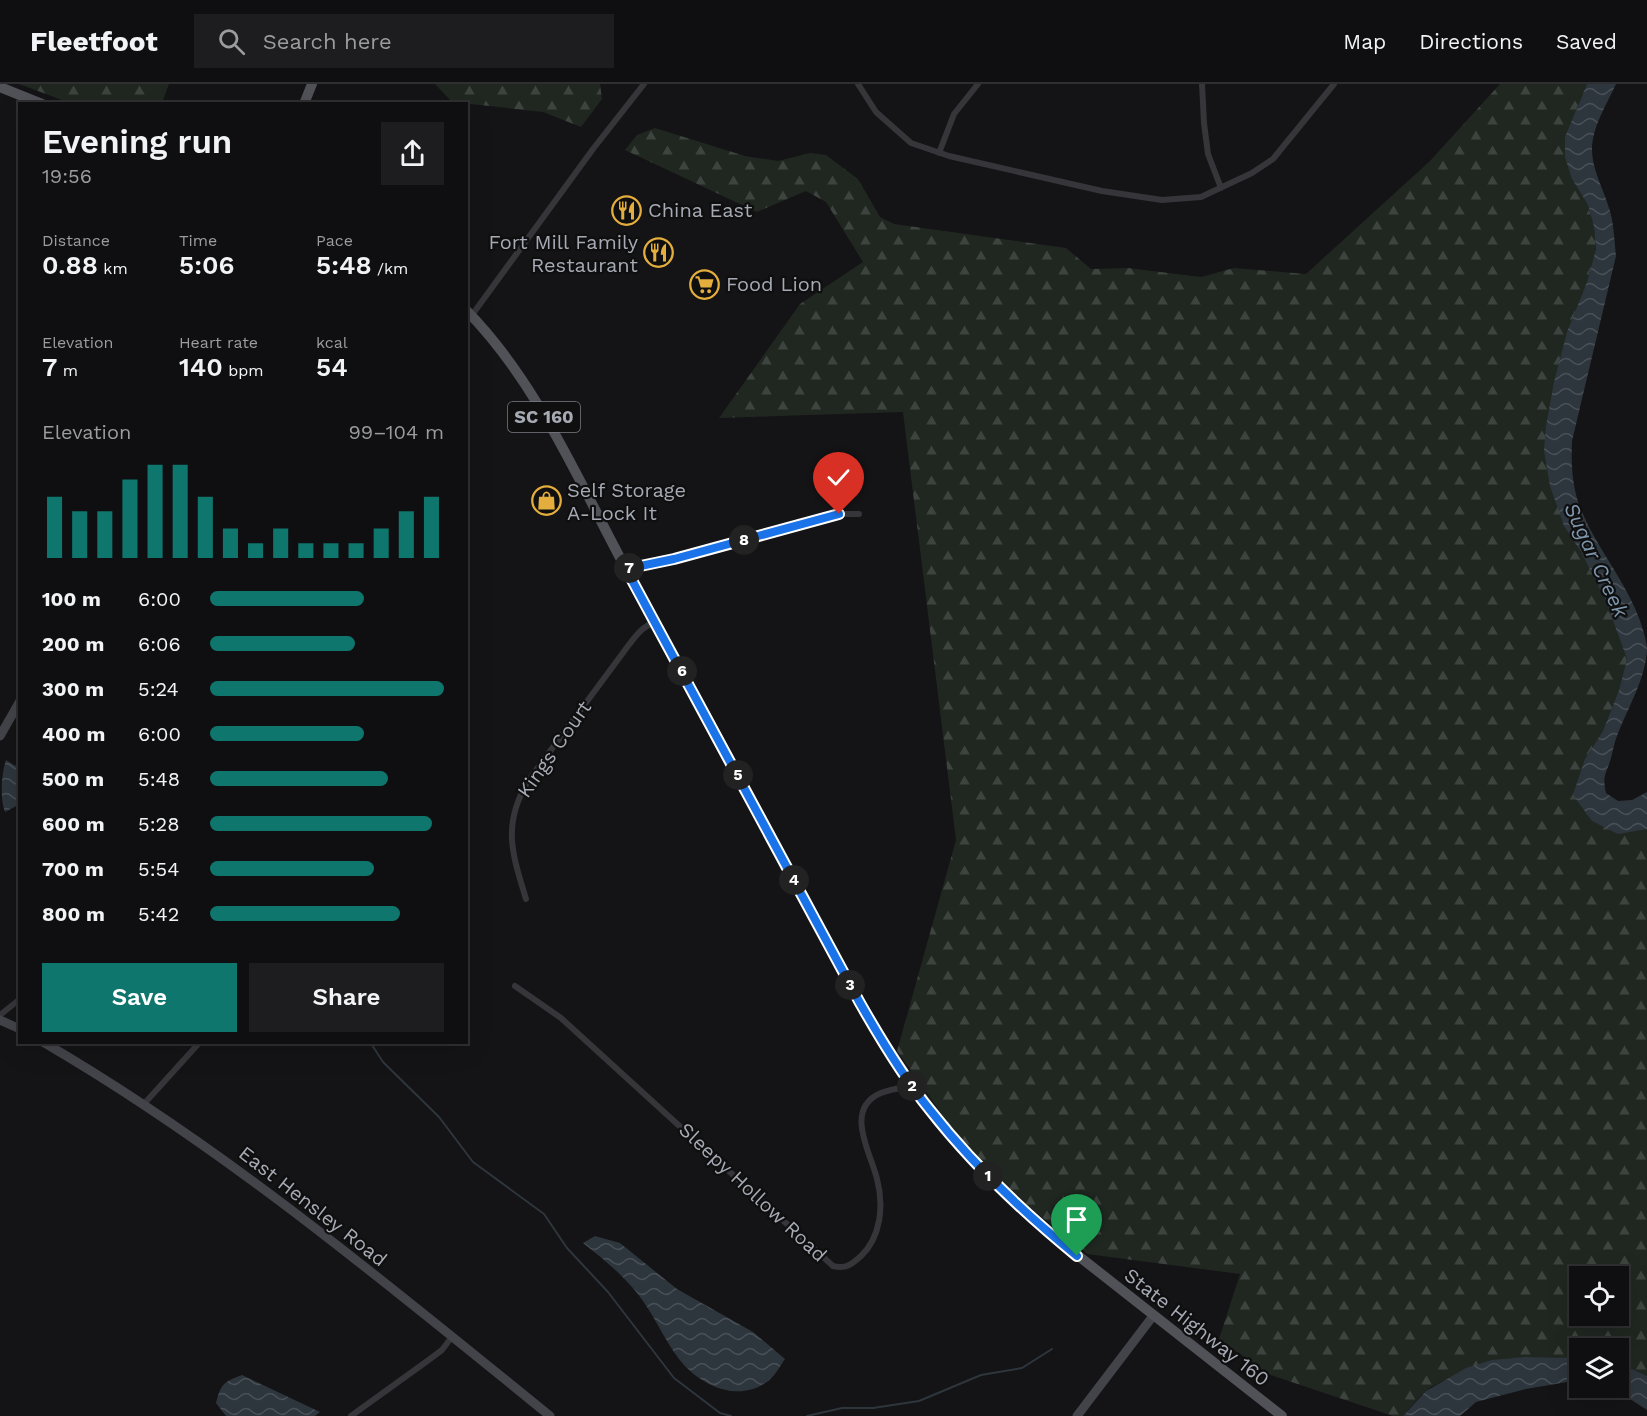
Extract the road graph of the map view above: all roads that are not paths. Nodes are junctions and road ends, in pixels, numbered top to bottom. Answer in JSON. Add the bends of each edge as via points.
{"nodes":[{"id":1,"x":312,"y":84,"type":"edge"},
{"id":2,"x":644,"y":84,"type":"edge"},
{"id":3,"x":858,"y":84,"type":"edge"},
{"id":4,"x":978,"y":84,"type":"edge"},
{"id":5,"x":1202,"y":84,"type":"edge"},
{"id":6,"x":1334,"y":84,"type":"edge"},
{"id":7,"x":0,"y":87,"type":"edge"},
{"id":8,"x":37,"y":102,"type":"edge"},
{"id":9,"x":305,"y":102,"type":"edge"},
{"id":10,"x":939,"y":153,"type":"junction"},
{"id":11,"x":1221,"y":188,"type":"junction"},
{"id":12,"x":469,"y":312,"type":"edge"},
{"id":13,"x":859,"y":514,"type":"dead end"},
{"id":14,"x":626,"y":569,"type":"junction"},
{"id":15,"x":656,"y":622,"type":"junction"},
{"id":16,"x":18,"y":704,"type":"edge"},
{"id":17,"x":0,"y":736,"type":"edge"},
{"id":18,"x":526,"y":899,"type":"dead end"},
{"id":19,"x":515,"y":986,"type":"dead end"},
{"id":20,"x":18,"y":1001,"type":"edge"},
{"id":21,"x":0,"y":1015,"type":"edge"},
{"id":22,"x":0,"y":1020,"type":"edge"},
{"id":23,"x":18,"y":1028,"type":"edge"},
{"id":24,"x":46,"y":1044,"type":"edge"},
{"id":25,"x":198,"y":1044,"type":"edge"},
{"id":26,"x":912,"y":1086,"type":"junction"},
{"id":27,"x":143,"y":1105,"type":"junction"},
{"id":28,"x":1153,"y":1316,"type":"junction"},
{"id":29,"x":451,"y":1338,"type":"junction"},
{"id":30,"x":352,"y":1416,"type":"edge"},
{"id":31,"x":550,"y":1416,"type":"edge"},
{"id":32,"x":1077,"y":1416,"type":"edge"},
{"id":33,"x":1282,"y":1416,"type":"edge"}],
"edges":[{"from":1,"to":9,"type":"main road"},
{"from":2,"to":12,"type":"street"},
{"from":3,"to":10,"type":"street","via":[[876,112],[911,143]]},
{"from":4,"to":10,"type":"street","via":[[954,114]]},
{"from":5,"to":11,"type":"street","via":[[1208,154]]},
{"from":6,"to":11,"type":"street","via":[[1273,159]]},
{"from":7,"to":8,"type":"main road"},
{"from":10,"to":11,"type":"street","via":[[1102,191],[1162,200],[1201,197]]},
{"from":12,"to":14,"type":"main road","name":"State Highway 160","number":"SC 160","via":[[506,356],[535,402]]},
{"from":13,"to":14,"type":"street","via":[[840,514]]},
{"from":14,"to":15,"type":"main road","name":"State Highway 160","number":"SC 160"},
{"from":15,"to":18,"type":"street","name":"Kings Court","via":[[641,630],[628,646],[517,800],[511,834]]},
{"from":15,"to":26,"type":"main road","name":"State Highway 160","number":"SC 160","via":[[860,1003]]},
{"from":16,"to":17,"type":"main road"},
{"from":19,"to":26,"type":"street","name":"Sleepy Hollow Road","via":[[561,1018],[833,1266],[849,1267],[877,1232],[878,1180],[861,1126],[866,1107],[882,1093]]},
{"from":20,"to":21,"type":"street"},
{"from":22,"to":23,"type":"main road"},
{"from":24,"to":27,"type":"main road","name":"East Hensley Road"},
{"from":25,"to":27,"type":"street"},
{"from":26,"to":28,"type":"main road","name":"State Highway 160","number":"SC 160","via":[[1012,1201]]},
{"from":27,"to":29,"type":"main road","name":"East Hensley Road","via":[[232,1165]]},
{"from":28,"to":32,"type":"main road"},
{"from":28,"to":33,"type":"main road","name":"State Highway 160","number":"SC 160"},
{"from":29,"to":30,"type":"street","via":[[442,1350]]},
{"from":29,"to":31,"type":"main road","name":"East Hensley Road"}]}
